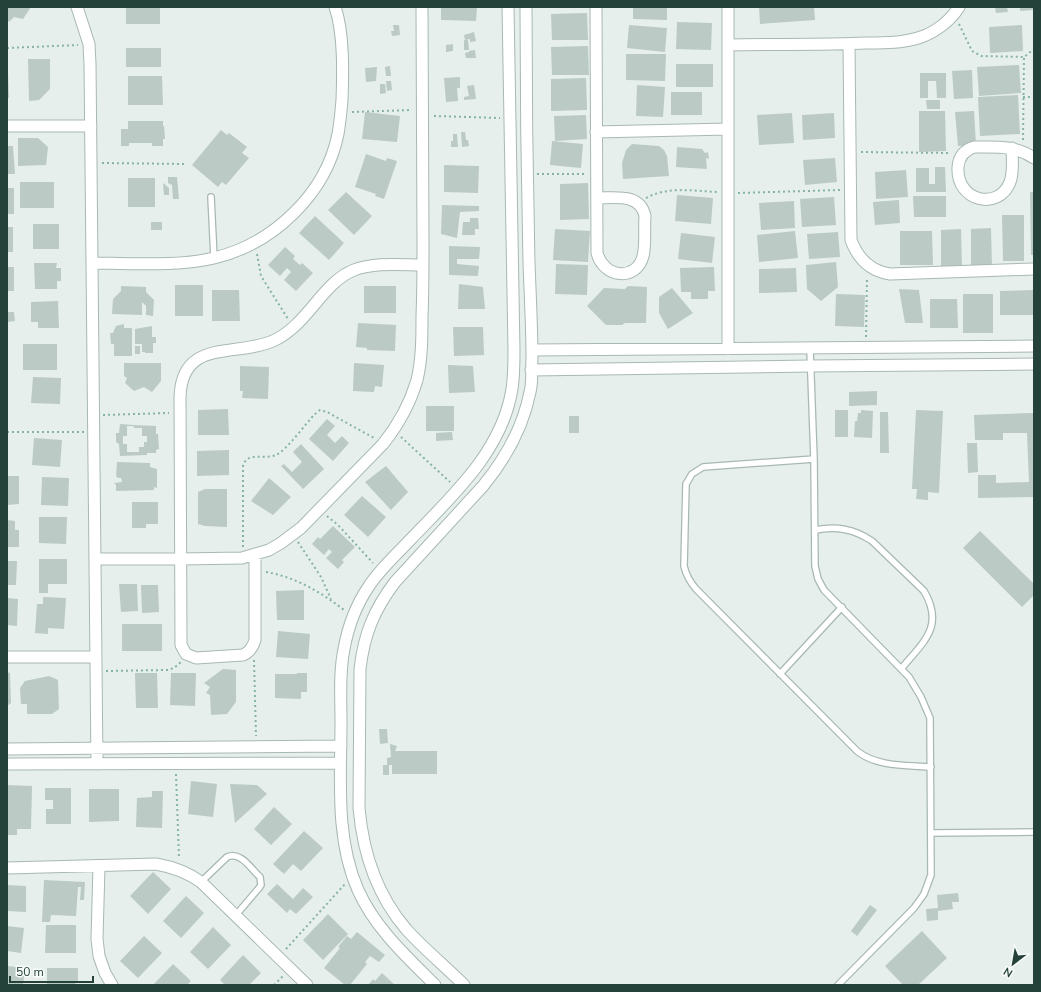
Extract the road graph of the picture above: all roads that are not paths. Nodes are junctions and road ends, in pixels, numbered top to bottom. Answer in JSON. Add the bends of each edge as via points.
{"nodes":[{"id":1,"x":76,"y":7,"type":"edge"},
{"id":2,"x":335,"y":7,"type":"edge"},
{"id":3,"x":422,"y":7,"type":"edge"},
{"id":4,"x":508,"y":7,"type":"edge"},
{"id":5,"x":526,"y":7,"type":"edge"},
{"id":6,"x":596,"y":7,"type":"edge"},
{"id":7,"x":728,"y":7,"type":"edge"},
{"id":8,"x":957,"y":10,"type":"edge"},
{"id":9,"x":850,"y":44,"type":"junction"},
{"id":10,"x":729,"y":45,"type":"junction"},
{"id":11,"x":7,"y":126,"type":"edge"},
{"id":12,"x":91,"y":126,"type":"junction"},
{"id":13,"x":728,"y":129,"type":"junction"},
{"id":14,"x":596,"y":132,"type":"junction"},
{"id":15,"x":1012,"y":148,"type":"junction"},
{"id":16,"x":1034,"y":158,"type":"edge"},
{"id":17,"x":211,"y":196,"type":"dead end"},
{"id":18,"x":596,"y":198,"type":"junction"},
{"id":19,"x":512,"y":233,"type":"junction"},
{"id":20,"x":528,"y":233,"type":"junction"},
{"id":21,"x":214,"y":258,"type":"junction"},
{"id":22,"x":92,"y":263,"type":"junction"},
{"id":23,"x":423,"y":265,"type":"junction"},
{"id":24,"x":1034,"y":269,"type":"edge"},
{"id":25,"x":1034,"y":346,"type":"edge"},
{"id":26,"x":810,"y":349,"type":"junction"},
{"id":27,"x":532,"y":350,"type":"junction"},
{"id":28,"x":728,"y":350,"type":"junction"},
{"id":29,"x":1034,"y":364,"type":"edge"},
{"id":30,"x":811,"y":366,"type":"junction"},
{"id":31,"x":531,"y":370,"type":"junction"},
{"id":32,"x":814,"y":459,"type":"junction"},
{"id":33,"x":815,"y":530,"type":"junction"},
{"id":34,"x":255,"y":555,"type":"junction"},
{"id":35,"x":95,"y":559,"type":"junction"},
{"id":36,"x":181,"y":559,"type":"junction"},
{"id":37,"x":842,"y":607,"type":"junction"},
{"id":38,"x":96,"y":657,"type":"junction"},
{"id":39,"x":7,"y":658,"type":"edge"},
{"id":40,"x":901,"y":668,"type":"junction"},
{"id":41,"x":780,"y":674,"type":"junction"},
{"id":42,"x":360,"y":681,"type":"junction"},
{"id":43,"x":341,"y":682,"type":"junction"},
{"id":44,"x":341,"y":746,"type":"junction"},
{"id":45,"x":97,"y":748,"type":"junction"},
{"id":46,"x":7,"y":749,"type":"edge"},
{"id":47,"x":340,"y":763,"type":"junction"},
{"id":48,"x":7,"y":764,"type":"edge"},
{"id":49,"x":97,"y":764,"type":"junction"},
{"id":50,"x":931,"y":767,"type":"junction"},
{"id":51,"x":931,"y":832,"type":"junction"},
{"id":52,"x":1034,"y":832,"type":"edge"},
{"id":53,"x":99,"y":866,"type":"junction"},
{"id":54,"x":7,"y":868,"type":"edge"},
{"id":55,"x":201,"y":882,"type":"junction"},
{"id":56,"x":236,"y":915,"type":"junction"},
{"id":57,"x":427,"y":949,"type":"junction"},
{"id":58,"x":413,"y":962,"type":"junction"},
{"id":59,"x":112,"y":985,"type":"edge"},
{"id":60,"x":307,"y":985,"type":"edge"},
{"id":61,"x":435,"y":985,"type":"edge"},
{"id":62,"x":464,"y":985,"type":"edge"},
{"id":63,"x":838,"y":985,"type":"edge"}],
"edges":[{"from":1,"to":12,"type":"street","via":[[89,44]]},
{"from":2,"to":21,"type":"street","via":[[342,59],[341,113],[338,135],[319,181],[305,201],[273,231],[255,243]]},
{"from":3,"to":23,"type":"street"},
{"from":4,"to":19,"type":"street"},
{"from":5,"to":20,"type":"street"},
{"from":6,"to":14,"type":"street"},
{"from":7,"to":10,"type":"street"},
{"from":8,"to":9,"type":"street","via":[[940,27],[922,37],[902,42]]},
{"from":9,"to":10,"type":"street"},
{"from":9,"to":24,"type":"street","via":[[851,240],[860,258],[867,265],[890,274]]},
{"from":10,"to":13,"type":"street"},
{"from":11,"to":12,"type":"street"},
{"from":12,"to":22,"type":"street"},
{"from":13,"to":14,"type":"street"},
{"from":13,"to":28,"type":"street"},
{"from":14,"to":18,"type":"street"},
{"from":15,"to":15,"type":"street","via":[[1012,173],[1001,194],[986,199],[978,198],[964,190],[958,176],[961,156],[974,147]]},
{"from":15,"to":16,"type":"street"},
{"from":17,"to":21,"type":"lane"},
{"from":18,"to":18,"type":"street","via":[[599,260],[608,271],[622,274],[629,272],[636,268],[643,256],[644,211],[638,203],[629,198]]},
{"from":19,"to":20,"type":"street"},
{"from":19,"to":43,"type":"street","via":[[514,350],[512,390],[506,412],[483,458],[458,489],[380,571],[360,600],[343,651]]},
{"from":20,"to":27,"type":"street"},
{"from":21,"to":22,"type":"street","via":[[174,263]]},
{"from":22,"to":35,"type":"street"},
{"from":23,"to":34,"type":"street","via":[[421,360],[404,414],[383,444],[293,534],[281,543]]},
{"from":23,"to":36,"type":"street","via":[[366,266],[353,271],[335,283],[294,328],[284,335],[263,344],[204,355],[189,367],[180,385]]},
{"from":25,"to":26,"type":"street"},
{"from":26,"to":28,"type":"street"},
{"from":26,"to":30,"type":"lane"},
{"from":27,"to":28,"type":"street"},
{"from":27,"to":31,"type":"street"},
{"from":29,"to":30,"type":"street"},
{"from":30,"to":31,"type":"street"},
{"from":30,"to":32,"type":"lane"},
{"from":31,"to":42,"type":"street","via":[[531,390],[526,411],[515,438],[497,469],[395,582],[380,603],[362,650]]},
{"from":32,"to":33,"type":"lane"},
{"from":32,"to":41,"type":"lane","via":[[702,467],[692,474],[686,484],[684,566],[688,578]]},
{"from":33,"to":37,"type":"lane","via":[[815,566],[818,578],[824,590]]},
{"from":33,"to":40,"type":"lane","via":[[840,528],[864,536],[924,591],[932,615],[930,633]]},
{"from":34,"to":36,"type":"street","via":[[242,558]]},
{"from":34,"to":36,"type":"street","via":[[254,645],[243,655],[196,658],[186,654],[181,645]]},
{"from":35,"to":36,"type":"street"},
{"from":35,"to":38,"type":"street"},
{"from":37,"to":40,"type":"lane"},
{"from":37,"to":41,"type":"lane"},
{"from":38,"to":39,"type":"street"},
{"from":38,"to":45,"type":"street"},
{"from":40,"to":50,"type":"lane","via":[[921,697],[930,718]]},
{"from":41,"to":50,"type":"lane","via":[[856,752],[878,762]]},
{"from":42,"to":43,"type":"street"},
{"from":42,"to":57,"type":"street","via":[[360,829],[370,867],[386,900],[407,929]]},
{"from":43,"to":44,"type":"street"},
{"from":44,"to":45,"type":"street"},
{"from":44,"to":47,"type":"street"},
{"from":45,"to":46,"type":"street"},
{"from":45,"to":49,"type":"street"},
{"from":47,"to":49,"type":"street"},
{"from":47,"to":58,"type":"street","via":[[343,836],[358,891],[389,938]]},
{"from":48,"to":49,"type":"street"},
{"from":50,"to":51,"type":"lane"},
{"from":51,"to":52,"type":"lane"},
{"from":51,"to":63,"type":"lane","via":[[931,875],[924,894],[914,908]]},
{"from":53,"to":54,"type":"street"},
{"from":53,"to":55,"type":"street","via":[[156,864],[179,869]]},
{"from":53,"to":59,"type":"street","via":[[97,939],[99,956]]},
{"from":55,"to":56,"type":"street"},
{"from":55,"to":56,"type":"lane","via":[[227,857],[239,856],[262,881]]},
{"from":56,"to":60,"type":"street"},
{"from":57,"to":58,"type":"street"},
{"from":57,"to":62,"type":"street"},
{"from":58,"to":61,"type":"street"}]}
